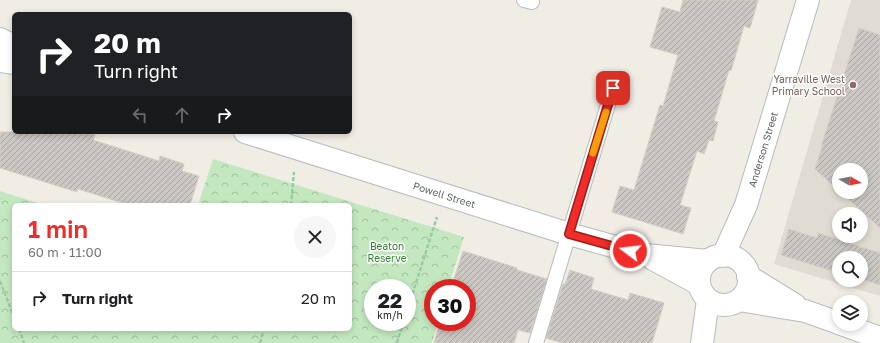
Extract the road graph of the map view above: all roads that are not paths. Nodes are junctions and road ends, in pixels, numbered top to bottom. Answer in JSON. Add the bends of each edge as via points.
{"nodes":[{"id":1,"x":524,"y":0,"type":"edge"},
{"id":2,"x":532,"y":0,"type":"edge"},
{"id":3,"x":808,"y":0,"type":"edge"},
{"id":4,"x":0,"y":39,"type":"edge"},
{"id":5,"x":12,"y":45,"type":"edge"},
{"id":6,"x":0,"y":61,"type":"edge"},
{"id":7,"x":12,"y":63,"type":"edge"},
{"id":8,"x":613,"y":88,"type":"dead end"},
{"id":9,"x":251,"y":134,"type":"edge"},
{"id":10,"x":569,"y":234,"type":"junction"},
{"id":11,"x":645,"y":255,"type":"junction"},
{"id":12,"x":730,"y":264,"type":"junction"},
{"id":13,"x":718,"y":297,"type":"junction"},
{"id":14,"x":805,"y":311,"type":"junction"},
{"id":15,"x":832,"y":321,"type":"edge"},
{"id":16,"x":860,"y":331,"type":"edge"},
{"id":17,"x":880,"y":338,"type":"edge"},
{"id":18,"x":536,"y":343,"type":"edge"},
{"id":19,"x":702,"y":343,"type":"edge"},
{"id":20,"x":706,"y":343,"type":"edge"}],
"edges":[{"from":1,"to":2,"type":"lane"},
{"from":3,"to":12,"type":"street","name":"Anderson Street"},
{"from":4,"to":5,"type":"street"},
{"from":6,"to":7,"type":"street"},
{"from":8,"to":10,"type":"lane"},
{"from":9,"to":10,"type":"street","name":"Powell Street"},
{"from":10,"to":11,"type":"street","name":"Powell Street"},
{"from":10,"to":18,"type":"lane"},
{"from":11,"to":12,"type":"street","name":"Powell Street"},
{"from":11,"to":13,"type":"street","name":"Powell Street"},
{"from":12,"to":13,"type":"street","via":[[747,289]]},
{"from":12,"to":13,"type":"street","via":[[700,271]]},
{"from":12,"to":14,"type":"street","name":"Powell Street"},
{"from":13,"to":14,"type":"street","name":"Powell Street"},
{"from":13,"to":19,"type":"street"},
{"from":13,"to":20,"type":"street"},
{"from":14,"to":15,"type":"street","name":"Powell Street"},
{"from":16,"to":17,"type":"street","name":"Powell Street"}]}
